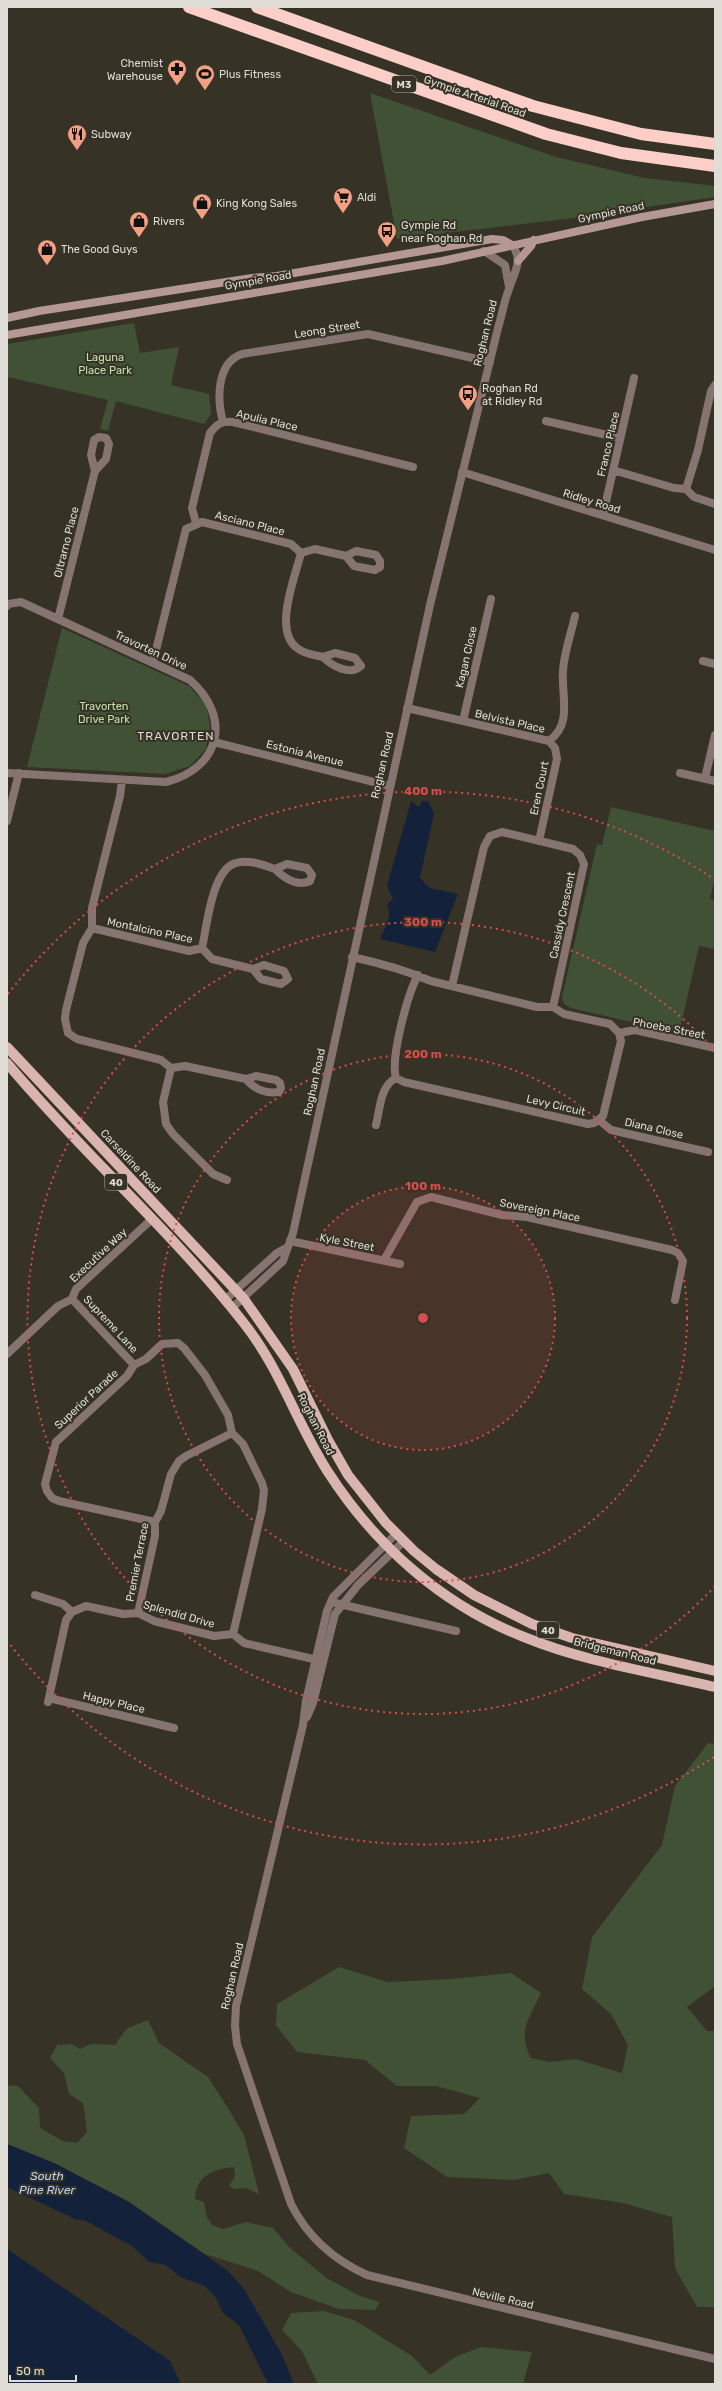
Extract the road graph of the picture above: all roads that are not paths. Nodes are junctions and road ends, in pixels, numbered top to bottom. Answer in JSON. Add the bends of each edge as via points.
{"nodes":[{"id":1,"x":189,"y":7,"type":"edge"},
{"id":2,"x":257,"y":7,"type":"edge"},
{"id":3,"x":715,"y":144,"type":"edge"},
{"id":4,"x":715,"y":166,"type":"edge"},
{"id":5,"x":715,"y":204,"type":"edge"},
{"id":6,"x":534,"y":240,"type":"junction"},
{"id":7,"x":512,"y":245,"type":"junction"},
{"id":8,"x":484,"y":251,"type":"junction"},
{"id":9,"x":518,"y":261,"type":"junction"},
{"id":10,"x":509,"y":288,"type":"junction"},
{"id":11,"x":7,"y":318,"type":"edge"},
{"id":12,"x":7,"y":335,"type":"edge"},
{"id":13,"x":490,"y":362,"type":"junction"},
{"id":14,"x":634,"y":378,"type":"dead end"},
{"id":15,"x":715,"y":385,"type":"edge"},
{"id":16,"x":546,"y":421,"type":"dead end"},
{"id":17,"x":222,"y":422,"type":"junction"},
{"id":18,"x":620,"y":438,"type":"junction"},
{"id":19,"x":413,"y":467,"type":"dead end"},
{"id":20,"x":613,"y":470,"type":"junction"},
{"id":21,"x":95,"y":471,"type":"dead end"},
{"id":22,"x":462,"y":472,"type":"junction"},
{"id":23,"x":686,"y":489,"type":"junction"},
{"id":24,"x":715,"y":504,"type":"edge"},
{"id":25,"x":603,"y":515,"type":"junction"},
{"id":26,"x":196,"y":523,"type":"junction"},
{"id":27,"x":715,"y":550,"type":"edge"},
{"id":28,"x":301,"y":553,"type":"junction"},
{"id":29,"x":346,"y":556,"type":"dead end"},
{"id":30,"x":491,"y":599,"type":"dead end"},
{"id":31,"x":7,"y":604,"type":"edge"},
{"id":32,"x":575,"y":616,"type":"dead end"},
{"id":33,"x":58,"y":619,"type":"junction"},
{"id":34,"x":323,"y":657,"type":"dead end"},
{"id":35,"x":153,"y":662,"type":"junction"},
{"id":36,"x":703,"y":662,"type":"dead end"},
{"id":37,"x":715,"y":664,"type":"edge"},
{"id":38,"x":407,"y":708,"type":"junction"},
{"id":39,"x":463,"y":721,"type":"junction"},
{"id":40,"x":715,"y":736,"type":"edge"},
{"id":41,"x":549,"y":741,"type":"junction"},
{"id":42,"x":214,"y":742,"type":"junction"},
{"id":43,"x":7,"y":773,"type":"edge"},
{"id":44,"x":680,"y":773,"type":"dead end"},
{"id":45,"x":19,"y":774,"type":"junction"},
{"id":46,"x":705,"y":778,"type":"junction"},
{"id":47,"x":122,"y":780,"type":"junction"},
{"id":48,"x":715,"y":780,"type":"edge"},
{"id":49,"x":390,"y":786,"type":"junction"},
{"id":50,"x":7,"y":821,"type":"edge"},
{"id":51,"x":540,"y":841,"type":"junction"},
{"id":52,"x":275,"y":869,"type":"dead end"},
{"id":53,"x":92,"y":928,"type":"junction"},
{"id":54,"x":202,"y":948,"type":"junction"},
{"id":55,"x":352,"y":957,"type":"junction"},
{"id":56,"x":253,"y":969,"type":"dead end"},
{"id":57,"x":418,"y":974,"type":"junction"},
{"id":58,"x":452,"y":986,"type":"junction"},
{"id":59,"x":553,"y":1007,"type":"junction"},
{"id":60,"x":619,"y":1033,"type":"junction"},
{"id":61,"x":7,"y":1047,"type":"edge"},
{"id":62,"x":715,"y":1048,"type":"edge"},
{"id":63,"x":7,"y":1063,"type":"edge"},
{"id":64,"x":171,"y":1068,"type":"junction"},
{"id":65,"x":396,"y":1078,"type":"junction"},
{"id":66,"x":246,"y":1080,"type":"dead end"},
{"id":67,"x":598,"y":1120,"type":"junction"},
{"id":68,"x":376,"y":1125,"type":"dead end"},
{"id":69,"x":708,"y":1152,"type":"dead end"},
{"id":70,"x":227,"y":1180,"type":"dead end"},
{"id":71,"x":152,"y":1219,"type":"junction"},
{"id":72,"x":288,"y":1245,"type":"junction"},
{"id":73,"x":384,"y":1260,"type":"junction"},
{"id":74,"x":400,"y":1264,"type":"dead end"},
{"id":75,"x":237,"y":1290,"type":"junction"},
{"id":76,"x":244,"y":1298,"type":"junction"},
{"id":77,"x":72,"y":1299,"type":"junction"},
{"id":78,"x":225,"y":1300,"type":"junction"},
{"id":79,"x":675,"y":1300,"type":"dead end"},
{"id":80,"x":232,"y":1308,"type":"junction"},
{"id":81,"x":7,"y":1354,"type":"edge"},
{"id":82,"x":134,"y":1365,"type":"junction"},
{"id":83,"x":232,"y":1434,"type":"junction"},
{"id":84,"x":155,"y":1522,"type":"junction"},
{"id":85,"x":400,"y":1538,"type":"junction"},
{"id":86,"x":388,"y":1549,"type":"junction"},
{"id":87,"x":35,"y":1595,"type":"dead end"},
{"id":88,"x":331,"y":1602,"type":"junction"},
{"id":89,"x":342,"y":1604,"type":"junction"},
{"id":90,"x":72,"y":1612,"type":"junction"},
{"id":91,"x":138,"y":1613,"type":"junction"},
{"id":92,"x":456,"y":1631,"type":"dead end"},
{"id":93,"x":233,"y":1634,"type":"junction"},
{"id":94,"x":319,"y":1660,"type":"junction"},
{"id":95,"x":715,"y":1671,"type":"edge"},
{"id":96,"x":715,"y":1687,"type":"edge"},
{"id":97,"x":174,"y":1728,"type":"dead end"},
{"id":98,"x":303,"y":2225,"type":"joint"},
{"id":99,"x":715,"y":2359,"type":"edge"}],
"edges":[{"from":1,"to":4,"type":"highway","name":"Gympie Arterial Road","number":"M3","via":[[546,134],[621,153]]},
{"from":2,"to":3,"type":"highway","name":"Gympie Arterial Road","number":"M3","via":[[533,106],[641,134]]},
{"from":5,"to":6,"type":"main road","name":"Gympie Road"},
{"from":6,"to":7,"type":"main road","name":"Gympie Road"},
{"from":6,"to":9,"type":"main road"},
{"from":7,"to":8,"type":"main road","name":"Gympie Road"},
{"from":7,"to":9,"type":"street"},
{"from":7,"to":11,"type":"main road","name":"Gympie Road","via":[[503,240],[492,239]]},
{"from":8,"to":10,"type":"street","name":"Roghan Road","via":[[505,265]]},
{"from":8,"to":12,"type":"main road","name":"Gympie Road","via":[[442,261]]},
{"from":9,"to":10,"type":"street","name":"Roghan Road","via":[[515,278]]},
{"from":10,"to":13,"type":"street","name":"Roghan Road"},
{"from":13,"to":17,"type":"street","name":"Leong Street","via":[[368,334],[242,354],[228,362],[222,377],[219,399]]},
{"from":13,"to":22,"type":"street","name":"Roghan Road"},
{"from":14,"to":18,"type":"street","name":"Franco Place"},
{"from":15,"to":23,"type":"street","via":[[711,391]]},
{"from":16,"to":18,"type":"street"},
{"from":17,"to":19,"type":"street","name":"Apulia Place","via":[[233,422]]},
{"from":17,"to":26,"type":"street","name":"Apulia Place","via":[[210,433],[192,508]]},
{"from":18,"to":20,"type":"street","name":"Franco Place"},
{"from":20,"to":23,"type":"street","via":[[674,488]]},
{"from":20,"to":25,"type":"street","name":"Franco Place"},
{"from":21,"to":33,"type":"street","name":"Oltrarno Place"},
{"from":22,"to":25,"type":"street","name":"Ridley Road"},
{"from":22,"to":38,"type":"street","name":"Roghan Road"},
{"from":23,"to":24,"type":"street","via":[[694,497]]},
{"from":25,"to":27,"type":"street","name":"Ridley Road"},
{"from":26,"to":28,"type":"street","name":"Asciano Place","via":[[202,522],[291,544]]},
{"from":26,"to":35,"type":"street","via":[[186,529]]},
{"from":28,"to":29,"type":"street","via":[[315,549]]},
{"from":28,"to":34,"type":"street","via":[[285,619],[286,632],[289,641],[296,648]]},
{"from":30,"to":39,"type":"street","name":"Kagan Close"},
{"from":31,"to":33,"type":"street","name":"Travorten Drive","via":[[21,602]]},
{"from":32,"to":41,"type":"street","name":"Belvista Place","via":[[563,672],[566,710],[562,728],[557,736]]},
{"from":33,"to":35,"type":"street","name":"Travorten Drive"},
{"from":35,"to":42,"type":"street","name":"Travorten Drive","via":[[190,680],[203,692],[215,715]]},
{"from":36,"to":37,"type":"street"},
{"from":38,"to":39,"type":"street","name":"Belvista Place"},
{"from":38,"to":49,"type":"street","name":"Roghan Road"},
{"from":39,"to":41,"type":"street","name":"Belvista Place"},
{"from":40,"to":46,"type":"street"},
{"from":41,"to":51,"type":"street","name":"Eren Court","via":[[555,748],[557,759]]},
{"from":42,"to":47,"type":"street","name":"Travorten Drive","via":[[212,751],[204,762],[182,778],[166,782]]},
{"from":42,"to":49,"type":"street","name":"Estonia Avenue"},
{"from":43,"to":45,"type":"street","name":"Travorten Drive"},
{"from":44,"to":46,"type":"street"},
{"from":45,"to":47,"type":"street","name":"Travorten Drive"},
{"from":45,"to":50,"type":"street"},
{"from":46,"to":48,"type":"street"},
{"from":47,"to":53,"type":"street","name":"Montalcino Place","via":[[92,908]]},
{"from":49,"to":55,"type":"street","name":"Roghan Road"},
{"from":51,"to":58,"type":"street","name":"Cassidy Crescent","via":[[502,832],[495,833],[486,841]]},
{"from":51,"to":59,"type":"street","name":"Cassidy Crescent","via":[[573,849],[580,855],[584,864]]},
{"from":52,"to":54,"type":"street","via":[[248,861],[236,862],[226,867],[218,879]]},
{"from":53,"to":54,"type":"street","name":"Montalcino Place","via":[[190,952]]},
{"from":53,"to":64,"type":"street","via":[[83,943],[66,1010],[68,1033],[77,1039],[161,1060]]},
{"from":54,"to":56,"type":"street","name":"Montalcino Place","via":[[212,960]]},
{"from":55,"to":57,"type":"street"},
{"from":55,"to":72,"type":"street","name":"Roghan Road"},
{"from":57,"to":58,"type":"street","via":[[431,981]]},
{"from":57,"to":65,"type":"street","via":[[409,994],[394,1064]]},
{"from":58,"to":59,"type":"street","via":[[537,1006]]},
{"from":59,"to":60,"type":"street","via":[[564,1014],[610,1024]]},
{"from":60,"to":62,"type":"street","name":"Phoebe Street","via":[[635,1030]]},
{"from":60,"to":67,"type":"street","name":"Levy Circuit","via":[[620,1041],[605,1112]]},
{"from":61,"to":75,"type":"main road","name":"Carseldine Road","number":"40"},
{"from":63,"to":71,"type":"main road","number":"40","via":[[43,1106]]},
{"from":64,"to":66,"type":"street","via":[[185,1066]]},
{"from":64,"to":70,"type":"street","via":[[163,1102],[166,1124],[172,1134],[213,1174]]},
{"from":65,"to":67,"type":"street","name":"Levy Circuit","via":[[404,1082],[588,1124]]},
{"from":65,"to":68,"type":"street","via":[[388,1082],[384,1089]]},
{"from":67,"to":69,"type":"street","name":"Diana Close","via":[[610,1130]]},
{"from":71,"to":77,"type":"street","name":"Executive Way","via":[[76,1289]]},
{"from":71,"to":78,"type":"main road","number":"40"},
{"from":72,"to":73,"type":"street","name":"Kyle Street"},
{"from":72,"to":75,"type":"street"},
{"from":72,"to":76,"type":"street","name":"Roghan Road","via":[[283,1261]]},
{"from":73,"to":74,"type":"street","name":"Kyle Street"},
{"from":73,"to":79,"type":"street","name":"Sovereign Place","via":[[417,1202],[431,1197],[672,1250],[678,1253],[683,1261]]},
{"from":75,"to":76,"type":"main road","name":"Roghan Road","number":"40"},
{"from":75,"to":78,"type":"street"},
{"from":76,"to":80,"type":"street","name":"Roghan Road"},
{"from":76,"to":85,"type":"main road","name":"Roghan Road","number":"40","via":[[293,1369],[348,1475]]},
{"from":77,"to":81,"type":"street","name":"Executive Way","via":[[58,1306]]},
{"from":77,"to":82,"type":"street","name":"Supreme Lane"},
{"from":78,"to":80,"type":"main road","name":"Roghan Road","number":"40"},
{"from":80,"to":86,"type":"main road","name":"Roghan Road","number":"40","via":[[276,1370],[326,1469],[358,1514]]},
{"from":82,"to":83,"type":"street","name":"Superior Parade","via":[[146,1359],[162,1344],[178,1343],[205,1375],[228,1415]]},
{"from":82,"to":84,"type":"street","name":"Superior Parade","via":[[127,1376],[56,1442],[45,1484],[52,1498],[59,1501]]},
{"from":83,"to":84,"type":"street","name":"Premier Terrace","via":[[180,1461],[171,1474],[162,1511]]},
{"from":83,"to":93,"type":"street","name":"Superior Parade","via":[[243,1444],[264,1490],[262,1509]]},
{"from":84,"to":91,"type":"street","name":"Premier Terrace","via":[[155,1536]]},
{"from":85,"to":86,"type":"street","name":"Roghan Road"},
{"from":85,"to":95,"type":"main road","name":"Bridgeman Road","number":"40","via":[[455,1583],[532,1624],[572,1638]]},
{"from":86,"to":88,"type":"street","name":"Roghan Road"},
{"from":86,"to":89,"type":"street","name":"Roghan Road"},
{"from":86,"to":96,"type":"main road","name":"Bridgeman Road","number":"40","via":[[458,1603],[523,1637],[587,1657]]},
{"from":87,"to":90,"type":"street","via":[[64,1604]]},
{"from":88,"to":89,"type":"street"},
{"from":88,"to":94,"type":"street","name":"Roghan Road"},
{"from":89,"to":92,"type":"street"},
{"from":89,"to":94,"type":"street","name":"Roghan Road","via":[[333,1620]]},
{"from":90,"to":91,"type":"street","name":"Splendid Drive","via":[[86,1606],[123,1614]]},
{"from":90,"to":97,"type":"street","name":"Happy Place","via":[[66,1620],[48,1700]]},
{"from":91,"to":93,"type":"street","name":"Splendid Drive","via":[[154,1621],[214,1636]]},
{"from":93,"to":94,"type":"street","via":[[244,1643]]},
{"from":94,"to":98,"type":"street","name":"Roghan Road","via":[[306,1701],[303,1725],[236,2006],[235,2026],[237,2044],[291,2204]]},
{"from":98,"to":99,"type":"street","name":"Neville Road","via":[[339,2259],[378,2279]]}]}
